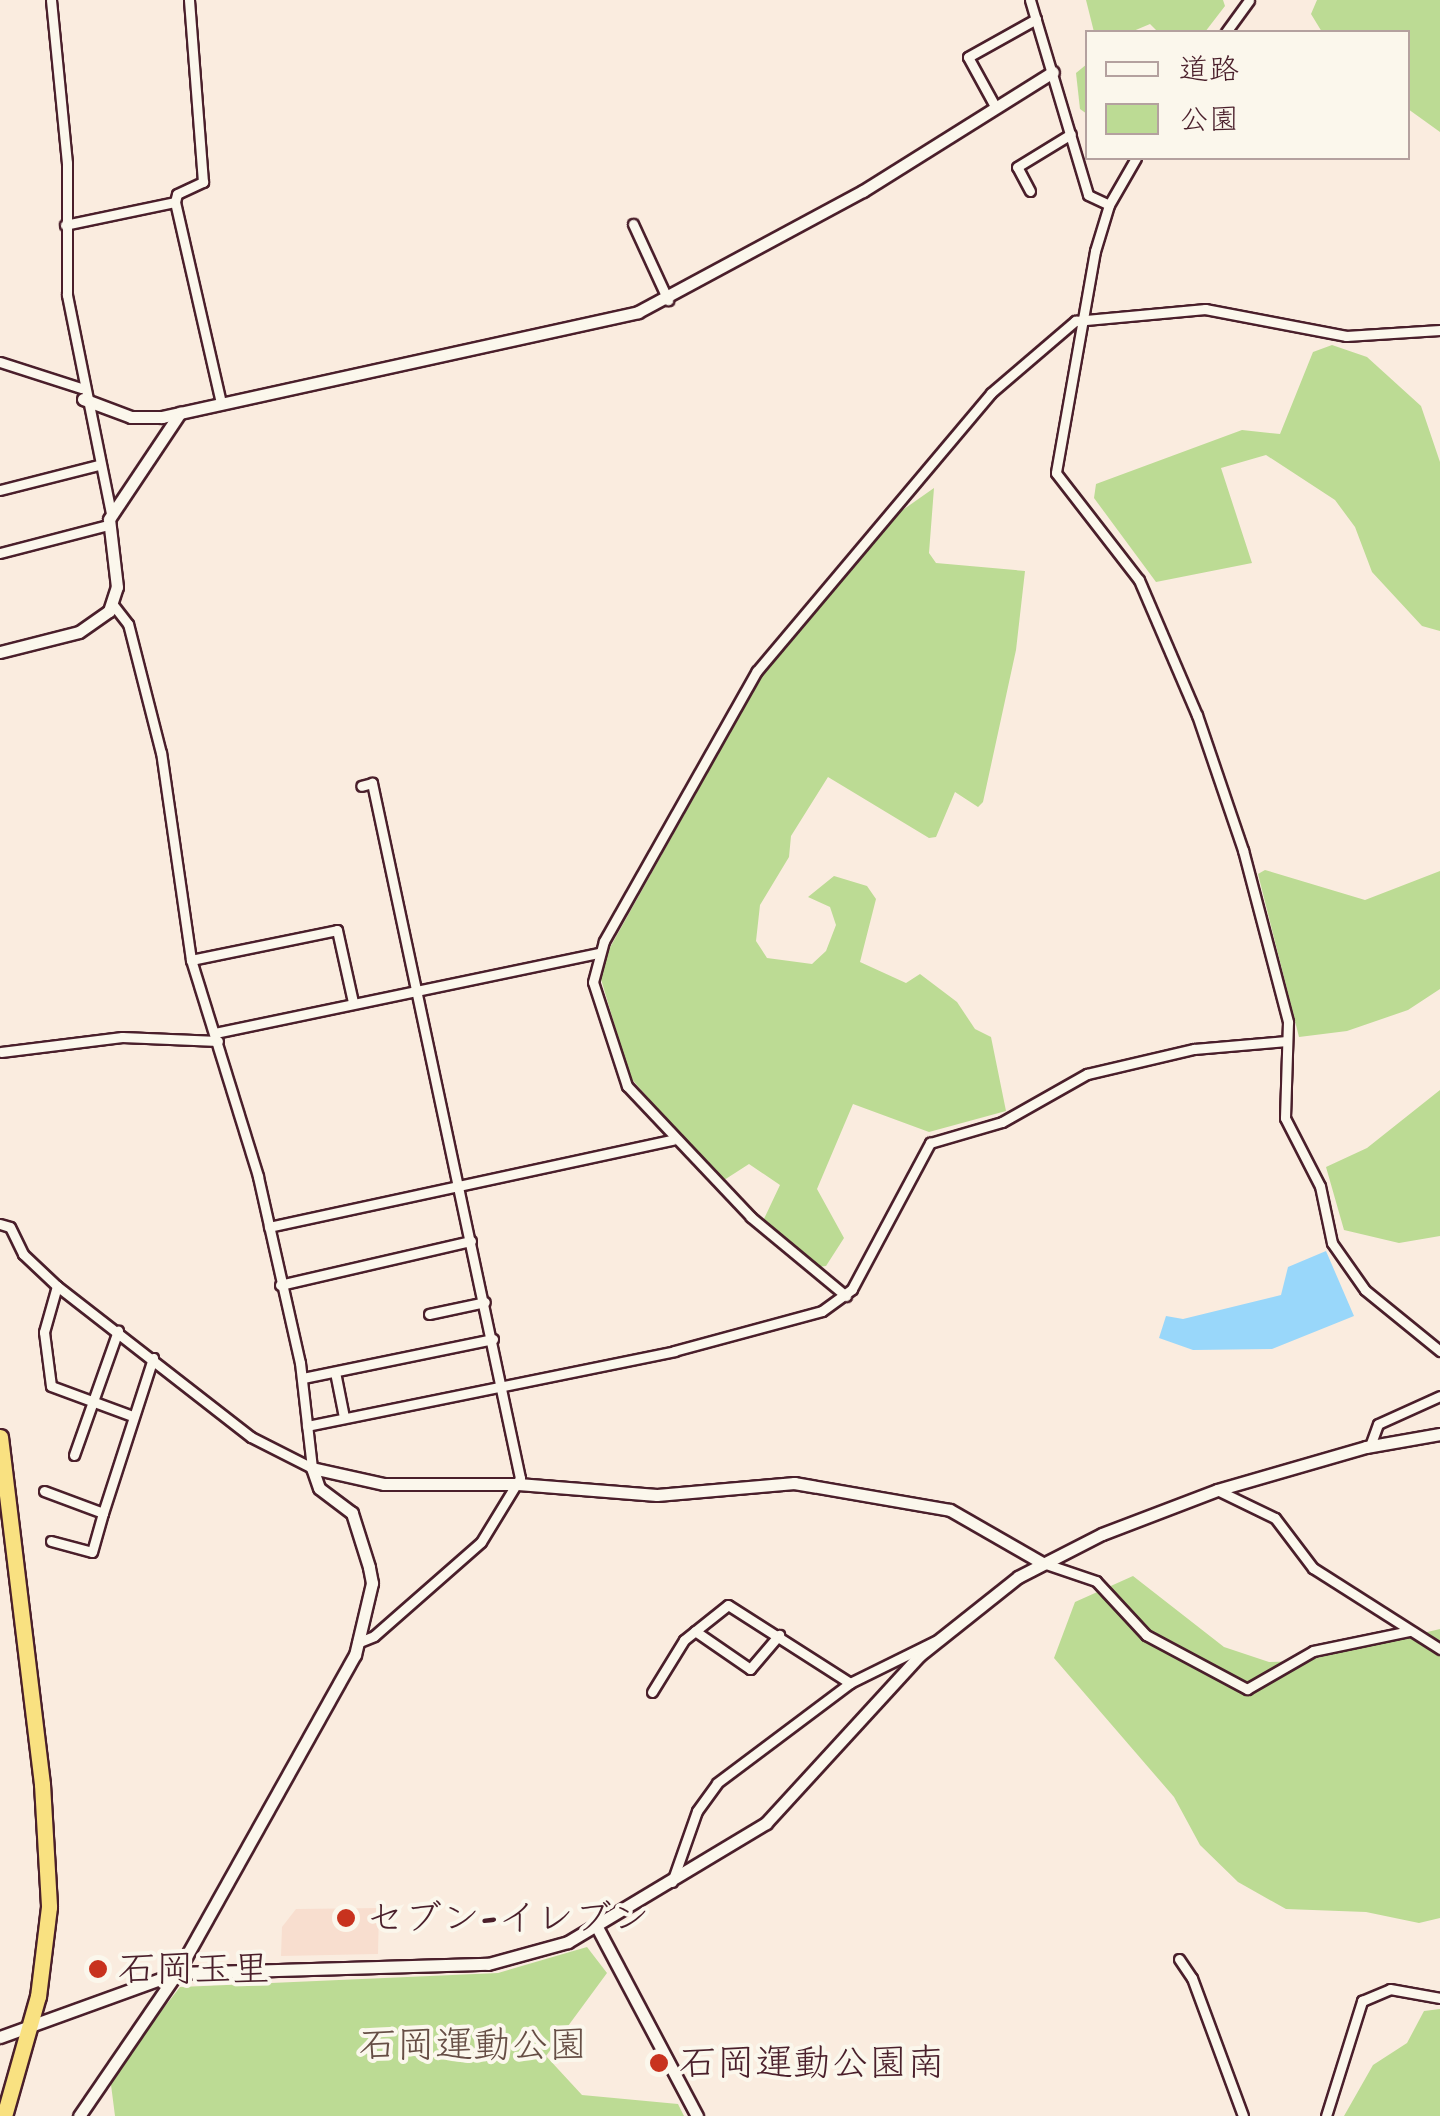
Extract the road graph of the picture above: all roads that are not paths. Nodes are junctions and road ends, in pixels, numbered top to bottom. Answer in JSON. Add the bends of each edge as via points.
{"nodes":[{"id":1,"x":52,"y":0,"type":"edge"},
{"id":2,"x":189,"y":0,"type":"edge"},
{"id":3,"x":1030,"y":0,"type":"edge"},
{"id":4,"x":1249,"y":0,"type":"edge"},
{"id":5,"x":1036,"y":19,"type":"junction"},
{"id":6,"x":1227,"y":30,"type":"edge"},
{"id":7,"x":1053,"y":72,"type":"junction"},
{"id":8,"x":996,"y":108,"type":"junction"},
{"id":9,"x":1071,"y":134,"type":"junction"},
{"id":10,"x":1135,"y":160,"type":"edge"},
{"id":11,"x":1030,"y":191,"type":"dead end"},
{"id":12,"x":176,"y":202,"type":"junction"},
{"id":13,"x":1109,"y":206,"type":"junction"},
{"id":14,"x":633,"y":224,"type":"dead end"},
{"id":15,"x":66,"y":225,"type":"junction"},
{"id":16,"x":668,"y":300,"type":"junction"},
{"id":17,"x":1082,"y":319,"type":"junction"},
{"id":18,"x":1440,"y":330,"type":"edge"},
{"id":19,"x":0,"y":362,"type":"edge"},
{"id":20,"x":82,"y":393,"type":"junction"},
{"id":21,"x":221,"y":404,"type":"junction"},
{"id":22,"x":180,"y":413,"type":"junction"},
{"id":23,"x":98,"y":466,"type":"junction"},
{"id":24,"x":0,"y":490,"type":"edge"},
{"id":25,"x":110,"y":519,"type":"junction"},
{"id":26,"x":0,"y":553,"type":"edge"},
{"id":27,"x":113,"y":605,"type":"junction"},
{"id":28,"x":0,"y":652,"type":"edge"},
{"id":29,"x":361,"y":786,"type":"dead end"},
{"id":30,"x":598,"y":954,"type":"junction"},
{"id":31,"x":191,"y":960,"type":"junction"},
{"id":32,"x":416,"y":988,"type":"junction"},
{"id":33,"x":354,"y":1002,"type":"junction"},
{"id":34,"x":216,"y":1036,"type":"junction"},
{"id":35,"x":1288,"y":1042,"type":"junction"},
{"id":36,"x":1,"y":1052,"type":"edge"},
{"id":37,"x":673,"y":1140,"type":"junction"},
{"id":38,"x":459,"y":1186,"type":"junction"},
{"id":39,"x":0,"y":1224,"type":"edge"},
{"id":40,"x":269,"y":1227,"type":"junction"},
{"id":41,"x":471,"y":1240,"type":"junction"},
{"id":42,"x":57,"y":1286,"type":"junction"},
{"id":43,"x":280,"y":1286,"type":"junction"},
{"id":44,"x":846,"y":1296,"type":"junction"},
{"id":45,"x":484,"y":1302,"type":"junction"},
{"id":46,"x":429,"y":1314,"type":"dead end"},
{"id":47,"x":118,"y":1331,"type":"junction"},
{"id":48,"x":493,"y":1340,"type":"junction"},
{"id":49,"x":1440,"y":1351,"type":"edge"},
{"id":50,"x":152,"y":1358,"type":"junction"},
{"id":51,"x":335,"y":1372,"type":"junction"},
{"id":52,"x":303,"y":1378,"type":"junction"},
{"id":53,"x":502,"y":1383,"type":"junction"},
{"id":54,"x":1440,"y":1396,"type":"edge"},
{"id":55,"x":92,"y":1402,"type":"junction"},
{"id":56,"x":132,"y":1416,"type":"junction"},
{"id":57,"x":344,"y":1418,"type":"junction"},
{"id":58,"x":307,"y":1426,"type":"junction"},
{"id":59,"x":1440,"y":1434,"type":"edge"},
{"id":60,"x":0,"y":1437,"type":"edge"},
{"id":61,"x":1370,"y":1446,"type":"junction"},
{"id":62,"x":74,"y":1455,"type":"dead end"},
{"id":63,"x":312,"y":1468,"type":"junction"},
{"id":64,"x":518,"y":1484,"type":"junction"},
{"id":65,"x":1218,"y":1490,"type":"junction"},
{"id":66,"x":44,"y":1491,"type":"dead end"},
{"id":67,"x":103,"y":1513,"type":"junction"},
{"id":68,"x":52,"y":1541,"type":"dead end"},
{"id":69,"x":6,"y":1543,"type":"edge"},
{"id":70,"x":1042,"y":1563,"type":"junction"},
{"id":71,"x":695,"y":1630,"type":"junction"},
{"id":72,"x":1410,"y":1630,"type":"junction"},
{"id":73,"x":780,"y":1635,"type":"junction"},
{"id":74,"x":934,"y":1641,"type":"junction"},
{"id":75,"x":356,"y":1643,"type":"junction"},
{"id":76,"x":1440,"y":1650,"type":"edge"},
{"id":77,"x":850,"y":1683,"type":"junction"},
{"id":78,"x":652,"y":1692,"type":"dead end"},
{"id":79,"x":671,"y":1884,"type":"junction"},
{"id":80,"x":598,"y":1928,"type":"junction"},
{"id":81,"x":1178,"y":1959,"type":"dead end"},
{"id":82,"x":177,"y":1973,"type":"junction"},
{"id":83,"x":1440,"y":1998,"type":"edge"},
{"id":84,"x":32,"y":2024,"type":"junction"},
{"id":85,"x":0,"y":2037,"type":"edge"},
{"id":86,"x":4,"y":2116,"type":"edge"},
{"id":87,"x":80,"y":2116,"type":"edge"},
{"id":88,"x":697,"y":2116,"type":"edge"},
{"id":89,"x":1243,"y":2116,"type":"edge"},
{"id":90,"x":1326,"y":2116,"type":"edge"}],
"edges":[{"from":1,"to":15,"type":"street","via":[[63,95]]},
{"from":2,"to":12,"type":"street","via":[[203,182],[177,194]]},
{"from":3,"to":5,"type":"street"},
{"from":4,"to":6,"type":"street"},
{"from":5,"to":7,"type":"street"},
{"from":5,"to":8,"type":"street","via":[[968,57]]},
{"from":7,"to":8,"type":"street"},
{"from":7,"to":9,"type":"street"},
{"from":8,"to":16,"type":"street"},
{"from":9,"to":11,"type":"street","via":[[1017,167]]},
{"from":9,"to":13,"type":"street","via":[[1088,195]]},
{"from":10,"to":13,"type":"street"},
{"from":12,"to":15,"type":"street"},
{"from":12,"to":21,"type":"street"},
{"from":13,"to":17,"type":"street"},
{"from":14,"to":16,"type":"street"},
{"from":15,"to":20,"type":"street"},
{"from":16,"to":21,"type":"street","via":[[620,317]]},
{"from":17,"to":18,"type":"street","via":[[1205,309],[1346,336]]},
{"from":17,"to":30,"type":"street","via":[[991,393],[770,652]]},
{"from":17,"to":35,"type":"street","via":[[1056,473],[1130,565],[1197,716],[1244,850]]},
{"from":19,"to":20,"type":"street"},
{"from":20,"to":22,"type":"street","via":[[140,418]]},
{"from":20,"to":23,"type":"street"},
{"from":21,"to":22,"type":"street"},
{"from":22,"to":25,"type":"street"},
{"from":23,"to":24,"type":"street"},
{"from":23,"to":25,"type":"street"},
{"from":25,"to":26,"type":"street"},
{"from":25,"to":27,"type":"street"},
{"from":27,"to":28,"type":"street","via":[[90,627]]},
{"from":27,"to":31,"type":"street","via":[[128,624],[160,753]]},
{"from":29,"to":32,"type":"street","via":[[372,784]]},
{"from":30,"to":32,"type":"street"},
{"from":30,"to":37,"type":"street","via":[[593,982],[623,1080]]},
{"from":31,"to":33,"type":"street","via":[[337,930]]},
{"from":31,"to":34,"type":"street"},
{"from":32,"to":33,"type":"street"},
{"from":32,"to":38,"type":"street"},
{"from":33,"to":34,"type":"street"},
{"from":34,"to":36,"type":"street","via":[[122,1037]]},
{"from":34,"to":40,"type":"street"},
{"from":35,"to":44,"type":"street","via":[[1194,1048],[1087,1074],[1002,1122],[930,1143],[914,1162],[889,1230]]},
{"from":35,"to":49,"type":"street","via":[[1285,1118],[1313,1169],[1339,1257],[1365,1290]]},
{"from":37,"to":38,"type":"street"},
{"from":37,"to":44,"type":"street"},
{"from":38,"to":40,"type":"street"},
{"from":38,"to":41,"type":"street"},
{"from":39,"to":42,"type":"street","via":[[10,1227],[24,1254]]},
{"from":40,"to":43,"type":"street"},
{"from":41,"to":43,"type":"street"},
{"from":41,"to":45,"type":"street"},
{"from":42,"to":47,"type":"street"},
{"from":42,"to":55,"type":"street","via":[[44,1332],[51,1386]]},
{"from":43,"to":52,"type":"street"},
{"from":44,"to":53,"type":"street","via":[[822,1311],[674,1351]]},
{"from":45,"to":46,"type":"street"},
{"from":45,"to":48,"type":"street"},
{"from":47,"to":50,"type":"street"},
{"from":47,"to":55,"type":"street"},
{"from":48,"to":51,"type":"street"},
{"from":48,"to":53,"type":"street"},
{"from":50,"to":56,"type":"street"},
{"from":50,"to":63,"type":"street","via":[[275,1454]]},
{"from":51,"to":52,"type":"street"},
{"from":51,"to":57,"type":"street"},
{"from":52,"to":58,"type":"street"},
{"from":53,"to":57,"type":"street"},
{"from":53,"to":64,"type":"street"},
{"from":54,"to":61,"type":"street","via":[[1378,1424]]},
{"from":55,"to":56,"type":"street"},
{"from":55,"to":62,"type":"street"},
{"from":56,"to":67,"type":"street"},
{"from":57,"to":58,"type":"street"},
{"from":58,"to":63,"type":"street"},
{"from":59,"to":61,"type":"street"},
{"from":60,"to":69,"type":"highway"},
{"from":61,"to":65,"type":"street"},
{"from":63,"to":64,"type":"street","via":[[398,1485]]},
{"from":63,"to":75,"type":"street","via":[[319,1488],[352,1513],[369,1567],[372,1583]]},
{"from":64,"to":70,"type":"street","via":[[656,1495],[766,1482],[806,1485],[950,1510]]},
{"from":64,"to":75,"type":"street","via":[[482,1542],[374,1636]]},
{"from":65,"to":70,"type":"street"},
{"from":65,"to":72,"type":"street","via":[[1274,1518],[1314,1568]]},
{"from":66,"to":67,"type":"street"},
{"from":67,"to":68,"type":"street","via":[[92,1552]]},
{"from":69,"to":84,"type":"highway","via":[[49,1866],[47,1942]]},
{"from":70,"to":72,"type":"street","via":[[1096,1580],[1146,1635],[1248,1690],[1313,1652]]},
{"from":70,"to":74,"type":"street"},
{"from":71,"to":73,"type":"street","via":[[731,1605]]},
{"from":71,"to":73,"type":"street","via":[[750,1669]]},
{"from":71,"to":78,"type":"street"},
{"from":72,"to":76,"type":"street"},
{"from":73,"to":77,"type":"street"},
{"from":74,"to":77,"type":"street"},
{"from":74,"to":79,"type":"street","via":[[778,1812]]},
{"from":75,"to":82,"type":"street","via":[[344,1679]]},
{"from":77,"to":79,"type":"street","via":[[717,1783],[697,1811]]},
{"from":79,"to":80,"type":"street"},
{"from":80,"to":82,"type":"street","via":[[488,1964]]},
{"from":80,"to":88,"type":"street"},
{"from":81,"to":89,"type":"street","via":[[1192,1978]]},
{"from":82,"to":84,"type":"street"},
{"from":82,"to":87,"type":"street"},
{"from":83,"to":90,"type":"street","via":[[1390,1988],[1362,2001]]},
{"from":84,"to":85,"type":"street"},
{"from":84,"to":86,"type":"highway"}]}
